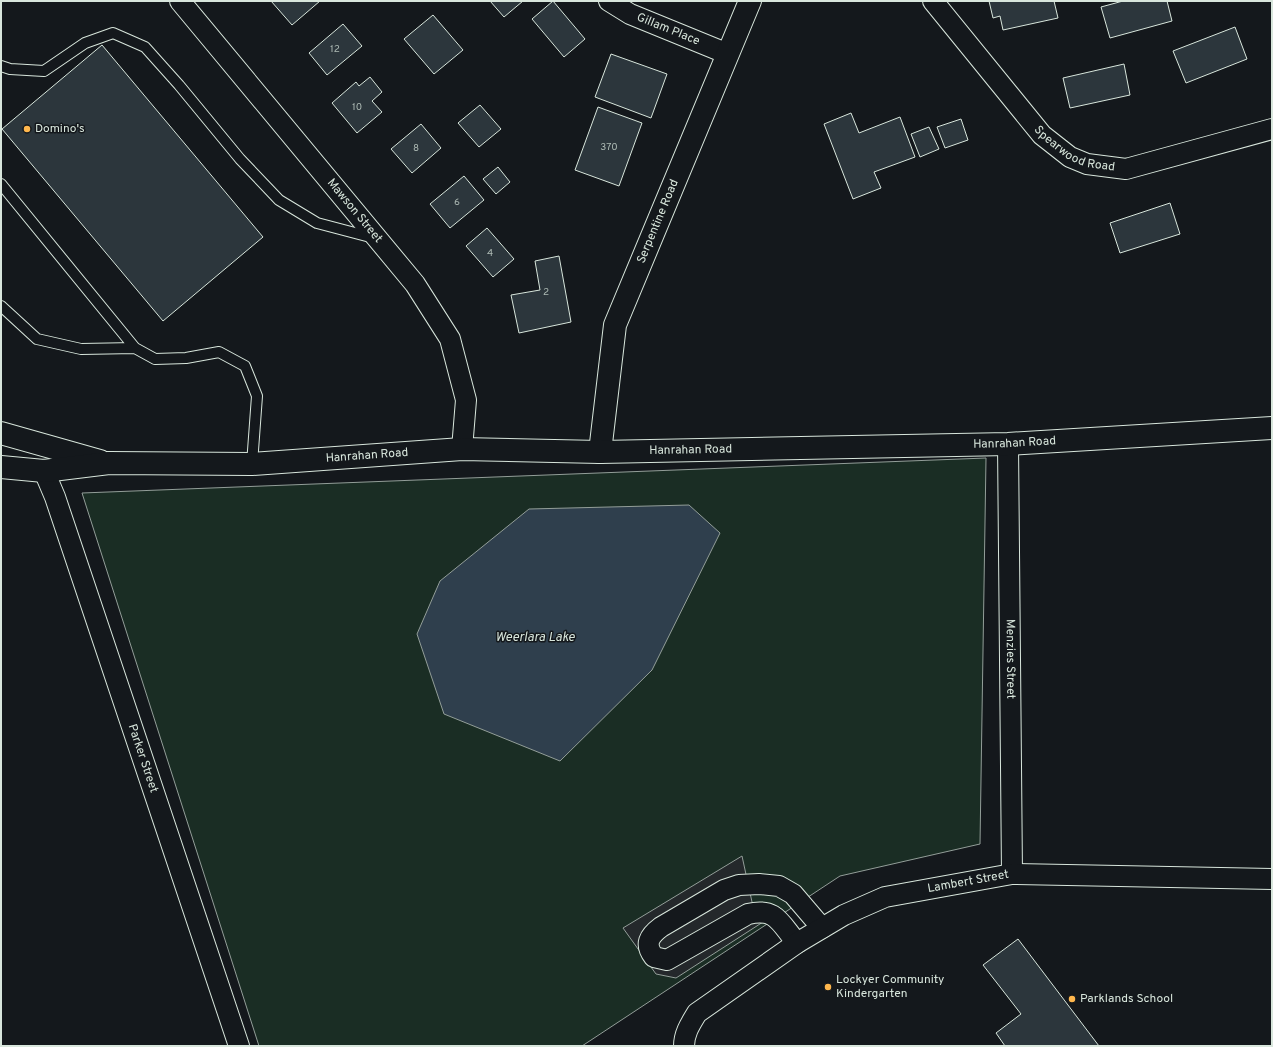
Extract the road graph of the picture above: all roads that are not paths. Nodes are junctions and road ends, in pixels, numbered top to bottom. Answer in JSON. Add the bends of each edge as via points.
{"nodes":[{"id":1,"x":180,"y":1,"type":"edge"},
{"id":2,"x":609,"y":1,"type":"edge"},
{"id":3,"x":750,"y":1,"type":"edge"},
{"id":4,"x":933,"y":1,"type":"edge"},
{"id":5,"x":728,"y":54,"type":"junction"},
{"id":6,"x":1,"y":66,"type":"edge"},
{"id":7,"x":1272,"y":129,"type":"edge"},
{"id":8,"x":1,"y":184,"type":"edge"},
{"id":9,"x":378,"y":239,"type":"junction"},
{"id":10,"x":1,"y":306,"type":"edge"},
{"id":11,"x":135,"y":348,"type":"junction"},
{"id":12,"x":1272,"y":428,"type":"edge"},
{"id":13,"x":1,"y":433,"type":"edge"},
{"id":14,"x":1008,"y":444,"type":"junction"},
{"id":15,"x":462,"y":449,"type":"junction"},
{"id":16,"x":600,"y":452,"type":"junction"},
{"id":17,"x":109,"y":463,"type":"junction"},
{"id":18,"x":252,"y":464,"type":"junction"},
{"id":19,"x":1,"y":468,"type":"edge"},
{"id":20,"x":44,"y":471,"type":"junction"},
{"id":21,"x":1012,"y":874,"type":"junction"},
{"id":22,"x":1272,"y":879,"type":"edge"},
{"id":23,"x":822,"y":928,"type":"junction"},
{"id":24,"x":797,"y":944,"type":"junction"},
{"id":25,"x":239,"y":1046,"type":"edge"},
{"id":26,"x":684,"y":1046,"type":"edge"}],
"edges":[{"from":1,"to":9,"type":"street","name":"Mawson Street"},
{"from":2,"to":5,"type":"street","name":"Gillam Place","via":[[630,14]]},
{"from":3,"to":5,"type":"main road","name":"Serpentine Road"},
{"from":4,"to":7,"type":"street","name":"Spearwood Road","via":[[1042,135],[1070,157],[1087,164],[1126,169]]},
{"from":5,"to":16,"type":"main road","name":"Serpentine Road","via":[[615,326]]},
{"from":6,"to":9,"type":"lane","via":[[44,71],[85,43],[113,33],[145,47],[240,159],[279,200],[317,223]]},
{"from":8,"to":11,"type":"lane"},
{"from":9,"to":15,"type":"street","name":"Mawson Street","via":[[415,284],[450,339],[466,400]]},
{"from":10,"to":11,"type":"lane","via":[[37,339],[81,349]]},
{"from":11,"to":18,"type":"lane","via":[[155,359],[186,358],[219,352],[244,366],[257,396]]},
{"from":12,"to":14,"type":"main road","name":"Hanrahan Road"},
{"from":13,"to":17,"type":"main road","name":"Hanrahan Road"},
{"from":14,"to":16,"type":"main road","name":"Hanrahan Road"},
{"from":14,"to":21,"type":"street","name":"Menzies Street"},
{"from":15,"to":16,"type":"main road","name":"Hanrahan Road"},
{"from":15,"to":18,"type":"main road","name":"Hanrahan Road"},
{"from":17,"to":18,"type":"main road","name":"Hanrahan Road"},
{"from":17,"to":20,"type":"main road","name":"Hanrahan Road"},
{"from":19,"to":20,"type":"main road","name":"Hanrahan Road"},
{"from":20,"to":25,"type":"street","name":"Parker Street","via":[[55,497]]},
{"from":21,"to":22,"type":"street","name":"Lambert Street"},
{"from":21,"to":23,"type":"street","name":"Lambert Street","via":[[885,897]]},
{"from":23,"to":24,"type":"street","name":"Lambert Street"},
{"from":23,"to":24,"type":"street","via":[[787,889],[759,884],[739,885],[724,890],[661,927],[653,933],[648,942],[649,950],[654,957],[667,960],[748,914],[760,911],[772,914]]},
{"from":24,"to":26,"type":"street","name":"Lambert Street","via":[[697,1013],[688,1028]]}]}
